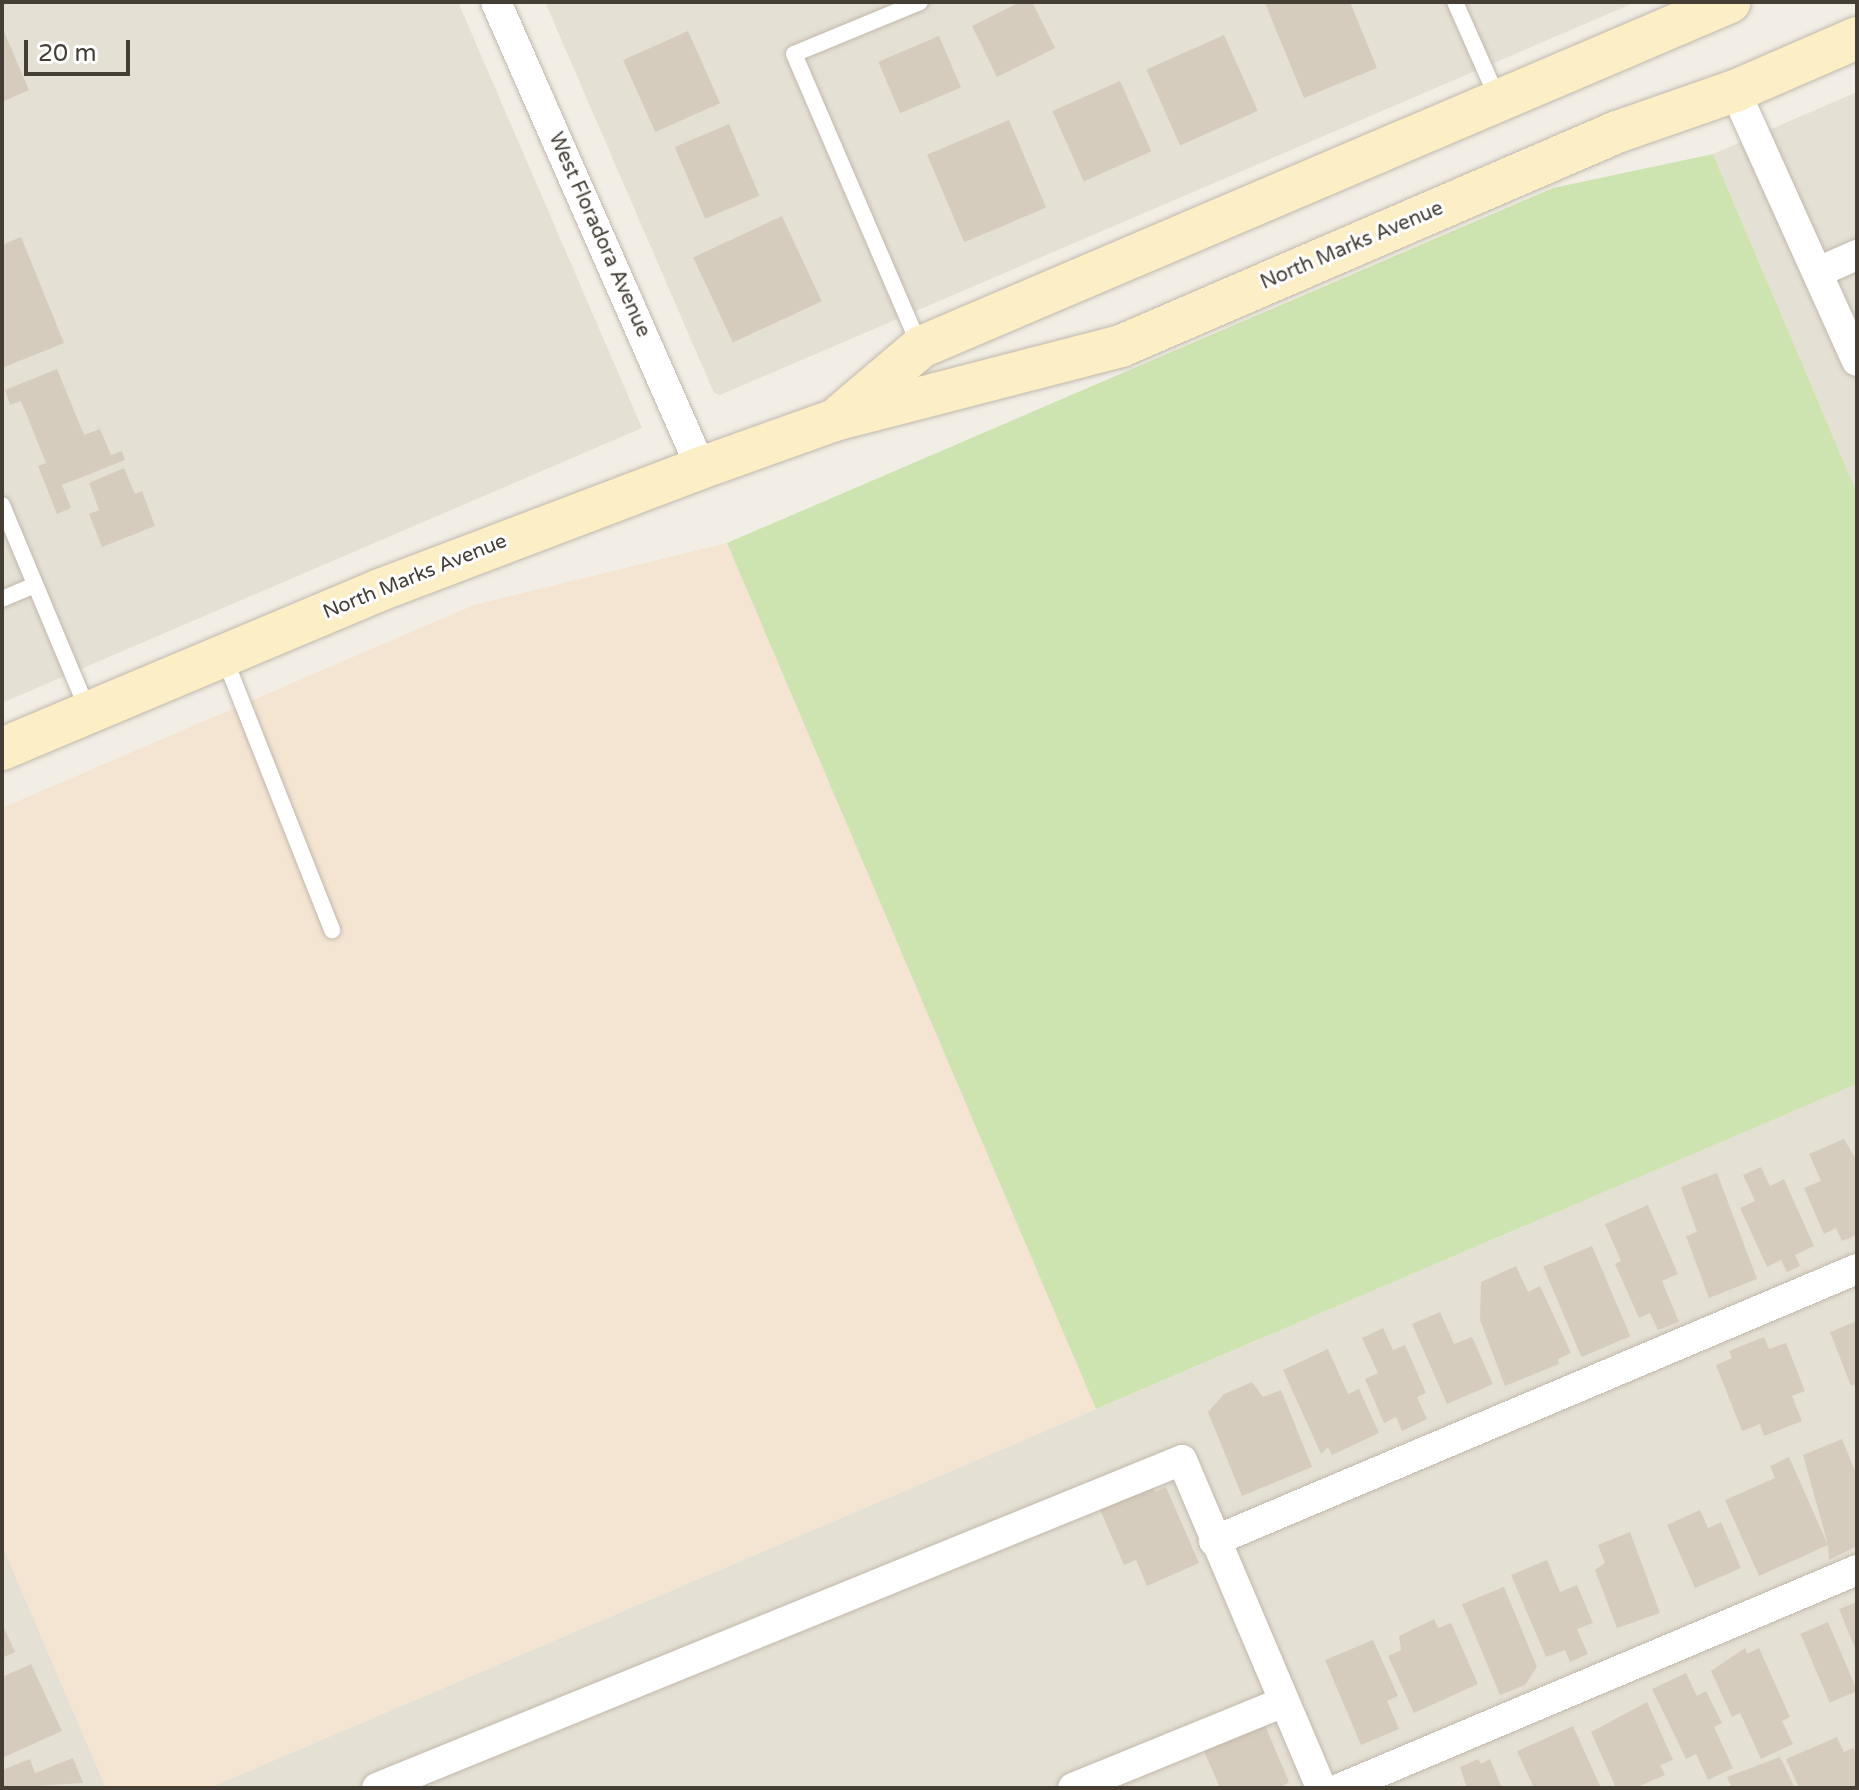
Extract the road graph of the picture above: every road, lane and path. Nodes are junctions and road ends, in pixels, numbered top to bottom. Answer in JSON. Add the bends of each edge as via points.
{"nodes":[{"id":1,"x":496,"y":2,"type":"edge"},
{"id":2,"x":920,"y":2,"type":"edge"},
{"id":3,"x":1455,"y":2,"type":"edge"},
{"id":4,"x":1730,"y":2,"type":"edge"},
{"id":5,"x":1857,"y":38,"type":"edge"},
{"id":6,"x":1735,"y":91,"type":"junction"},
{"id":7,"x":1498,"y":100,"type":"junction"},
{"id":8,"x":1857,"y":255,"type":"edge"},
{"id":9,"x":1818,"y":272,"type":"junction"},
{"id":10,"x":921,"y":347,"type":"junction"},
{"id":11,"x":1857,"y":361,"type":"edge"},
{"id":12,"x":835,"y":420,"type":"junction"},
{"id":13,"x":701,"y":468,"type":"junction"},
{"id":14,"x":2,"y":505,"type":"edge"},
{"id":15,"x":35,"y":585,"type":"junction"},
{"id":16,"x":2,"y":599,"type":"edge"},
{"id":17,"x":223,"y":656,"type":"junction"},
{"id":18,"x":88,"y":712,"type":"junction"},
{"id":19,"x":2,"y":749,"type":"edge"},
{"id":20,"x":332,"y":930,"type":"dead end"},
{"id":21,"x":1857,"y":1269,"type":"edge"},
{"id":22,"x":1214,"y":1541,"type":"junction"},
{"id":23,"x":1857,"y":1570,"type":"edge"},
{"id":24,"x":1284,"y":1702,"type":"junction"},
{"id":25,"x":377,"y":1788,"type":"edge"},
{"id":26,"x":1073,"y":1788,"type":"edge"},
{"id":27,"x":1321,"y":1788,"type":"edge"},
{"id":28,"x":1341,"y":1788,"type":"edge"}],
"edges":[{"from":1,"to":13,"type":"street","name":"West Floradora Avenue"},
{"from":2,"to":10,"type":"lane","via":[[794,54]]},
{"from":3,"to":7,"type":"lane"},
{"from":4,"to":7,"type":"main road","name":"North Marks Avenue"},
{"from":5,"to":6,"type":"main road","name":"North Marks Avenue"},
{"from":6,"to":9,"type":"street"},
{"from":6,"to":12,"type":"main road","name":"North Marks Avenue","via":[[1617,132],[1121,346]]},
{"from":7,"to":10,"type":"main road","name":"North Marks Avenue"},
{"from":8,"to":9,"type":"street"},
{"from":9,"to":11,"type":"street"},
{"from":10,"to":12,"type":"main road","name":"North Marks Avenue"},
{"from":12,"to":13,"type":"main road","name":"North Marks Avenue"},
{"from":13,"to":17,"type":"main road","name":"North Marks Avenue"},
{"from":14,"to":15,"type":"lane"},
{"from":15,"to":16,"type":"lane"},
{"from":15,"to":18,"type":"lane"},
{"from":17,"to":18,"type":"main road","name":"North Marks Avenue"},
{"from":17,"to":20,"type":"lane"},
{"from":18,"to":19,"type":"main road","name":"North Marks Avenue"},
{"from":21,"to":22,"type":"street"},
{"from":22,"to":24,"type":"street"},
{"from":22,"to":25,"type":"street","via":[[1182,1460]]},
{"from":23,"to":28,"type":"street"},
{"from":24,"to":26,"type":"street"},
{"from":24,"to":27,"type":"street"}]}
